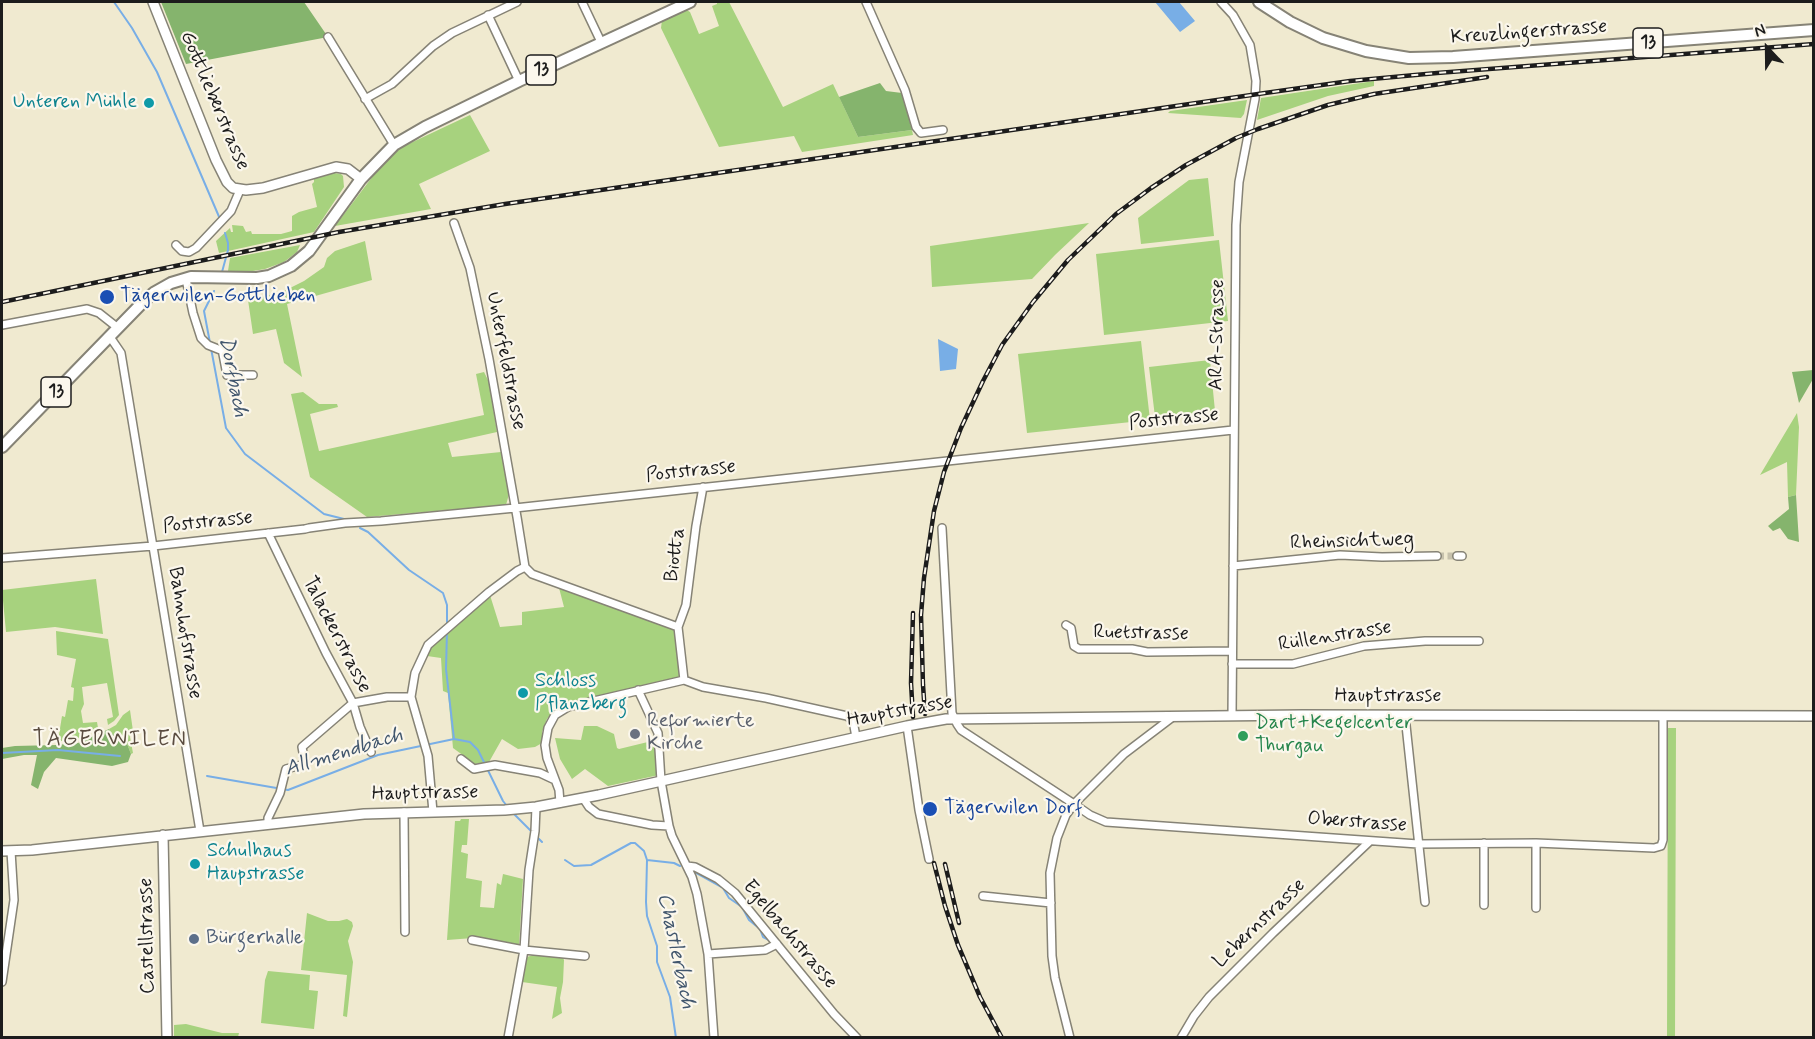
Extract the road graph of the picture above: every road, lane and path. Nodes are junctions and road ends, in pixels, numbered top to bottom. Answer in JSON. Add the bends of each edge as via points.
{"nodes":[{"id":1,"x":153,"y":2,"type":"edge"},
{"id":2,"x":517,"y":2,"type":"edge"},
{"id":3,"x":582,"y":2,"type":"edge"},
{"id":4,"x":690,"y":2,"type":"edge"},
{"id":5,"x":866,"y":2,"type":"edge"},
{"id":6,"x":1221,"y":2,"type":"edge"},
{"id":7,"x":1259,"y":2,"type":"edge"},
{"id":8,"x":488,"y":15,"type":"junction"},
{"id":9,"x":1814,"y":30,"type":"edge"},
{"id":10,"x":328,"y":37,"type":"dead end"},
{"id":11,"x":601,"y":42,"type":"junction"},
{"id":12,"x":519,"y":81,"type":"junction"},
{"id":13,"x":365,"y":99,"type":"junction"},
{"id":14,"x":943,"y":130,"type":"dead end"},
{"id":15,"x":394,"y":145,"type":"junction"},
{"id":16,"x":361,"y":178,"type":"junction"},
{"id":17,"x":240,"y":190,"type":"junction"},
{"id":18,"x":454,"y":223,"type":"dead end"},
{"id":19,"x":176,"y":244,"type":"dead end"},
{"id":20,"x":186,"y":279,"type":"junction"},
{"id":21,"x":2,"y":325,"type":"edge"},
{"id":22,"x":114,"y":333,"type":"junction"},
{"id":23,"x":253,"y":375,"type":"dead end"},
{"id":24,"x":1233,"y":430,"type":"junction"},
{"id":25,"x":2,"y":447,"type":"edge"},
{"id":26,"x":703,"y":488,"type":"junction"},
{"id":27,"x":515,"y":508,"type":"junction"},
{"id":28,"x":942,"y":528,"type":"dead end"},
{"id":29,"x":268,"y":533,"type":"junction"},
{"id":30,"x":153,"y":546,"type":"junction"},
{"id":31,"x":1437,"y":556,"type":"tunnel mouth"},
{"id":32,"x":2,"y":558,"type":"edge"},
{"id":33,"x":1233,"y":566,"type":"junction"},
{"id":34,"x":525,"y":567,"type":"junction"},
{"id":35,"x":1066,"y":625,"type":"dead end"},
{"id":36,"x":678,"y":627,"type":"junction"},
{"id":37,"x":1479,"y":641,"type":"dead end"},
{"id":38,"x":1232,"y":651,"type":"junction"},
{"id":39,"x":1232,"y":664,"type":"junction"},
{"id":40,"x":684,"y":680,"type":"junction"},
{"id":41,"x":638,"y":690,"type":"junction"},
{"id":42,"x":411,"y":697,"type":"junction"},
{"id":43,"x":353,"y":703,"type":"junction"},
{"id":44,"x":1174,"y":716,"type":"junction"},
{"id":45,"x":1232,"y":716,"type":"junction"},
{"id":46,"x":1405,"y":716,"type":"junction"},
{"id":47,"x":1663,"y":716,"type":"junction"},
{"id":48,"x":1814,"y":716,"type":"edge"},
{"id":49,"x":954,"y":719,"type":"junction"},
{"id":50,"x":907,"y":726,"type":"junction"},
{"id":51,"x":856,"y":737,"type":"junction"},
{"id":52,"x":371,"y":752,"type":"dead end"},
{"id":53,"x":461,"y":759,"type":"dead end"},
{"id":54,"x":555,"y":780,"type":"junction"},
{"id":55,"x":661,"y":781,"type":"junction"},
{"id":56,"x":583,"y":798,"type":"junction"},
{"id":57,"x":560,"y":803,"type":"junction"},
{"id":58,"x":1074,"y":804,"type":"junction"},
{"id":59,"x":536,"y":807,"type":"junction"},
{"id":60,"x":404,"y":812,"type":"junction"},
{"id":61,"x":433,"y":812,"type":"junction"},
{"id":62,"x":268,"y":823,"type":"junction"},
{"id":63,"x":669,"y":826,"type":"junction"},
{"id":64,"x":200,"y":831,"type":"junction"},
{"id":65,"x":163,"y":835,"type":"junction"},
{"id":66,"x":1370,"y":841,"type":"junction"},
{"id":67,"x":1484,"y":843,"type":"junction"},
{"id":68,"x":1536,"y":843,"type":"junction"},
{"id":69,"x":1418,"y":844,"type":"junction"},
{"id":70,"x":6,"y":851,"type":"edge"},
{"id":71,"x":928,"y":859,"type":"dead end"},
{"id":72,"x":687,"y":866,"type":"junction"},
{"id":73,"x":983,"y":896,"type":"dead end"},
{"id":74,"x":1425,"y":902,"type":"dead end"},
{"id":75,"x":1051,"y":903,"type":"junction"},
{"id":76,"x":1484,"y":905,"type":"dead end"},
{"id":77,"x":1536,"y":908,"type":"dead end"},
{"id":78,"x":405,"y":932,"type":"dead end"},
{"id":79,"x":472,"y":940,"type":"dead end"},
{"id":80,"x":777,"y":944,"type":"junction"},
{"id":81,"x":524,"y":950,"type":"junction"},
{"id":82,"x":708,"y":954,"type":"junction"},
{"id":83,"x":585,"y":956,"type":"dead end"},
{"id":84,"x":2,"y":982,"type":"edge"},
{"id":85,"x":167,"y":1038,"type":"edge"},
{"id":86,"x":508,"y":1038,"type":"edge"},
{"id":87,"x":714,"y":1038,"type":"edge"},
{"id":88,"x":857,"y":1038,"type":"edge"},
{"id":89,"x":1070,"y":1038,"type":"edge"},
{"id":90,"x":1181,"y":1038,"type":"edge"}],
"edges":[{"from":1,"to":17,"type":"street","name":"Gottlieberstrasse","via":[[223,176]]},
{"from":2,"to":8,"type":"street"},
{"from":3,"to":11,"type":"street"},
{"from":4,"to":11,"type":"main road","number":"13"},
{"from":5,"to":14,"type":"street","via":[[905,90],[916,127],[921,133]]},
{"from":6,"to":24,"type":"street","name":"ARA-Strasse","via":[[1250,45],[1256,81],[1238,192]]},
{"from":7,"to":9,"type":"main road","name":"Kreuzlingerstrasse","number":"13","via":[[1323,38],[1409,58]]},
{"from":8,"to":12,"type":"street"},
{"from":8,"to":13,"type":"street","via":[[452,33],[392,84]]},
{"from":10,"to":13,"type":"street"},
{"from":11,"to":12,"type":"main road","number":"13"},
{"from":12,"to":15,"type":"main road","number":"13"},
{"from":13,"to":15,"type":"street"},
{"from":15,"to":16,"type":"main road","number":"13"},
{"from":16,"to":17,"type":"street","name":"Gottlieberstrasse","via":[[348,169],[336,167],[263,188]]},
{"from":16,"to":20,"type":"main road","number":"13","via":[[317,241],[291,266],[269,276]]},
{"from":17,"to":19,"type":"street","via":[[225,219],[196,248],[182,251]]},
{"from":18,"to":27,"type":"street","name":"Unterfeldstrasse","via":[[470,268]]},
{"from":20,"to":22,"type":"main road","number":"13","via":[[150,295]]},
{"from":20,"to":23,"type":"street","via":[[201,338],[217,348],[227,375]]},
{"from":21,"to":22,"type":"street","name":"Bahnhofstrasse","via":[[87,309],[99,313]]},
{"from":22,"to":25,"type":"main road","number":"13"},
{"from":22,"to":30,"type":"street","name":"Bahnhofstrasse","via":[[121,353]]},
{"from":24,"to":26,"type":"street","name":"Poststrasse"},
{"from":24,"to":33,"type":"street","name":"ARA-Strasse"},
{"from":26,"to":27,"type":"street","name":"Poststrasse"},
{"from":26,"to":36,"type":"street","name":"Biotta","via":[[686,605]]},
{"from":27,"to":29,"type":"street","name":"Poststrasse"},
{"from":27,"to":34,"type":"street","name":"Unterfeldstrasse"},
{"from":28,"to":49,"type":"street"},
{"from":29,"to":30,"type":"street","name":"Poststrasse"},
{"from":29,"to":43,"type":"street","name":"Talackerstrasse"},
{"from":30,"to":32,"type":"street","name":"Poststrasse"},
{"from":30,"to":64,"type":"street","name":"Bahnhofstrasse"},
{"from":31,"to":33,"type":"street","name":"Rheinsichtweg","via":[[1340,555]]},
{"from":33,"to":38,"type":"street","name":"ARA-Strasse"},
{"from":34,"to":36,"type":"street","via":[[532,573]]},
{"from":34,"to":42,"type":"street","via":[[489,592],[428,645],[415,673]]},
{"from":35,"to":38,"type":"street","name":"Ruetstrasse","via":[[1079,649]]},
{"from":36,"to":40,"type":"street"},
{"from":37,"to":39,"type":"street","name":"Rüllenstrasse","via":[[1364,646],[1293,664]]},
{"from":38,"to":39,"type":"street","name":"ARA-Strasse"},
{"from":39,"to":45,"type":"street","name":"ARA-Strasse"},
{"from":40,"to":41,"type":"street"},
{"from":40,"to":51,"type":"street","via":[[848,716]]},
{"from":41,"to":54,"type":"street","via":[[568,707],[555,715],[545,745]]},
{"from":41,"to":55,"type":"street","via":[[658,734]]},
{"from":42,"to":43,"type":"street"},
{"from":42,"to":61,"type":"street","via":[[428,756]]},
{"from":43,"to":52,"type":"street","name":"Talackerstrasse"},
{"from":43,"to":62,"type":"street","via":[[302,747],[305,764],[286,769]]},
{"from":44,"to":45,"type":"street","name":"Hauptstrasse"},
{"from":44,"to":49,"type":"street","name":"Hauptstrasse"},
{"from":44,"to":58,"type":"street","via":[[1124,754]]},
{"from":45,"to":46,"type":"street","name":"Hauptstrasse"},
{"from":46,"to":47,"type":"street","name":"Hauptstrasse"},
{"from":46,"to":69,"type":"street"},
{"from":47,"to":48,"type":"street","name":"Hauptstrasse"},
{"from":47,"to":68,"type":"street","name":"Oberstrasse","via":[[1661,846]]},
{"from":49,"to":50,"type":"street","name":"Hauptstrasse"},
{"from":49,"to":58,"type":"street","name":"Oberstrasse","via":[[961,730]]},
{"from":50,"to":51,"type":"street","name":"Hauptstrasse"},
{"from":50,"to":71,"type":"street"},
{"from":51,"to":55,"type":"street","name":"Hauptstrasse"},
{"from":53,"to":54,"type":"street","via":[[474,769],[487,766],[540,773]]},
{"from":54,"to":57,"type":"street"},
{"from":55,"to":56,"type":"street","name":"Hauptstrasse"},
{"from":55,"to":63,"type":"street"},
{"from":56,"to":57,"type":"street","name":"Hauptstrasse"},
{"from":56,"to":63,"type":"street","via":[[598,814]]},
{"from":57,"to":59,"type":"street","name":"Hauptstrasse"},
{"from":58,"to":66,"type":"street","name":"Oberstrasse","via":[[1111,822]]},
{"from":58,"to":75,"type":"street","via":[[1066,815],[1054,851]]},
{"from":59,"to":61,"type":"street","name":"Hauptstrasse"},
{"from":59,"to":81,"type":"street"},
{"from":60,"to":61,"type":"street","name":"Hauptstrasse"},
{"from":60,"to":62,"type":"street","name":"Hauptstrasse"},
{"from":60,"to":78,"type":"street"},
{"from":62,"to":64,"type":"street","name":"Hauptstrasse"},
{"from":63,"to":72,"type":"street"},
{"from":64,"to":65,"type":"street","name":"Hauptstrasse"},
{"from":65,"to":70,"type":"street","name":"Hauptstrasse"},
{"from":65,"to":85,"type":"street","name":"Castellstrasse"},
{"from":66,"to":69,"type":"street","name":"Oberstrasse"},
{"from":66,"to":90,"type":"street","name":"Lebernstrasse","via":[[1209,997]]},
{"from":67,"to":68,"type":"street","name":"Oberstrasse"},
{"from":67,"to":69,"type":"street","name":"Oberstrasse"},
{"from":67,"to":76,"type":"street"},
{"from":68,"to":77,"type":"street"},
{"from":69,"to":74,"type":"street"},
{"from":70,"to":84,"type":"street","via":[[14,900]]},
{"from":72,"to":80,"type":"street","name":"Egelbachstrasse","via":[[718,879],[735,893]]},
{"from":72,"to":82,"type":"street","via":[[697,894]]},
{"from":73,"to":75,"type":"street"},
{"from":75,"to":89,"type":"street","via":[[1055,978]]},
{"from":79,"to":81,"type":"street"},
{"from":80,"to":82,"type":"street","via":[[765,951]]},
{"from":80,"to":88,"type":"street","name":"Egelbachstrasse"},
{"from":81,"to":83,"type":"street"},
{"from":81,"to":86,"type":"street"},
{"from":82,"to":87,"type":"street"}]}
